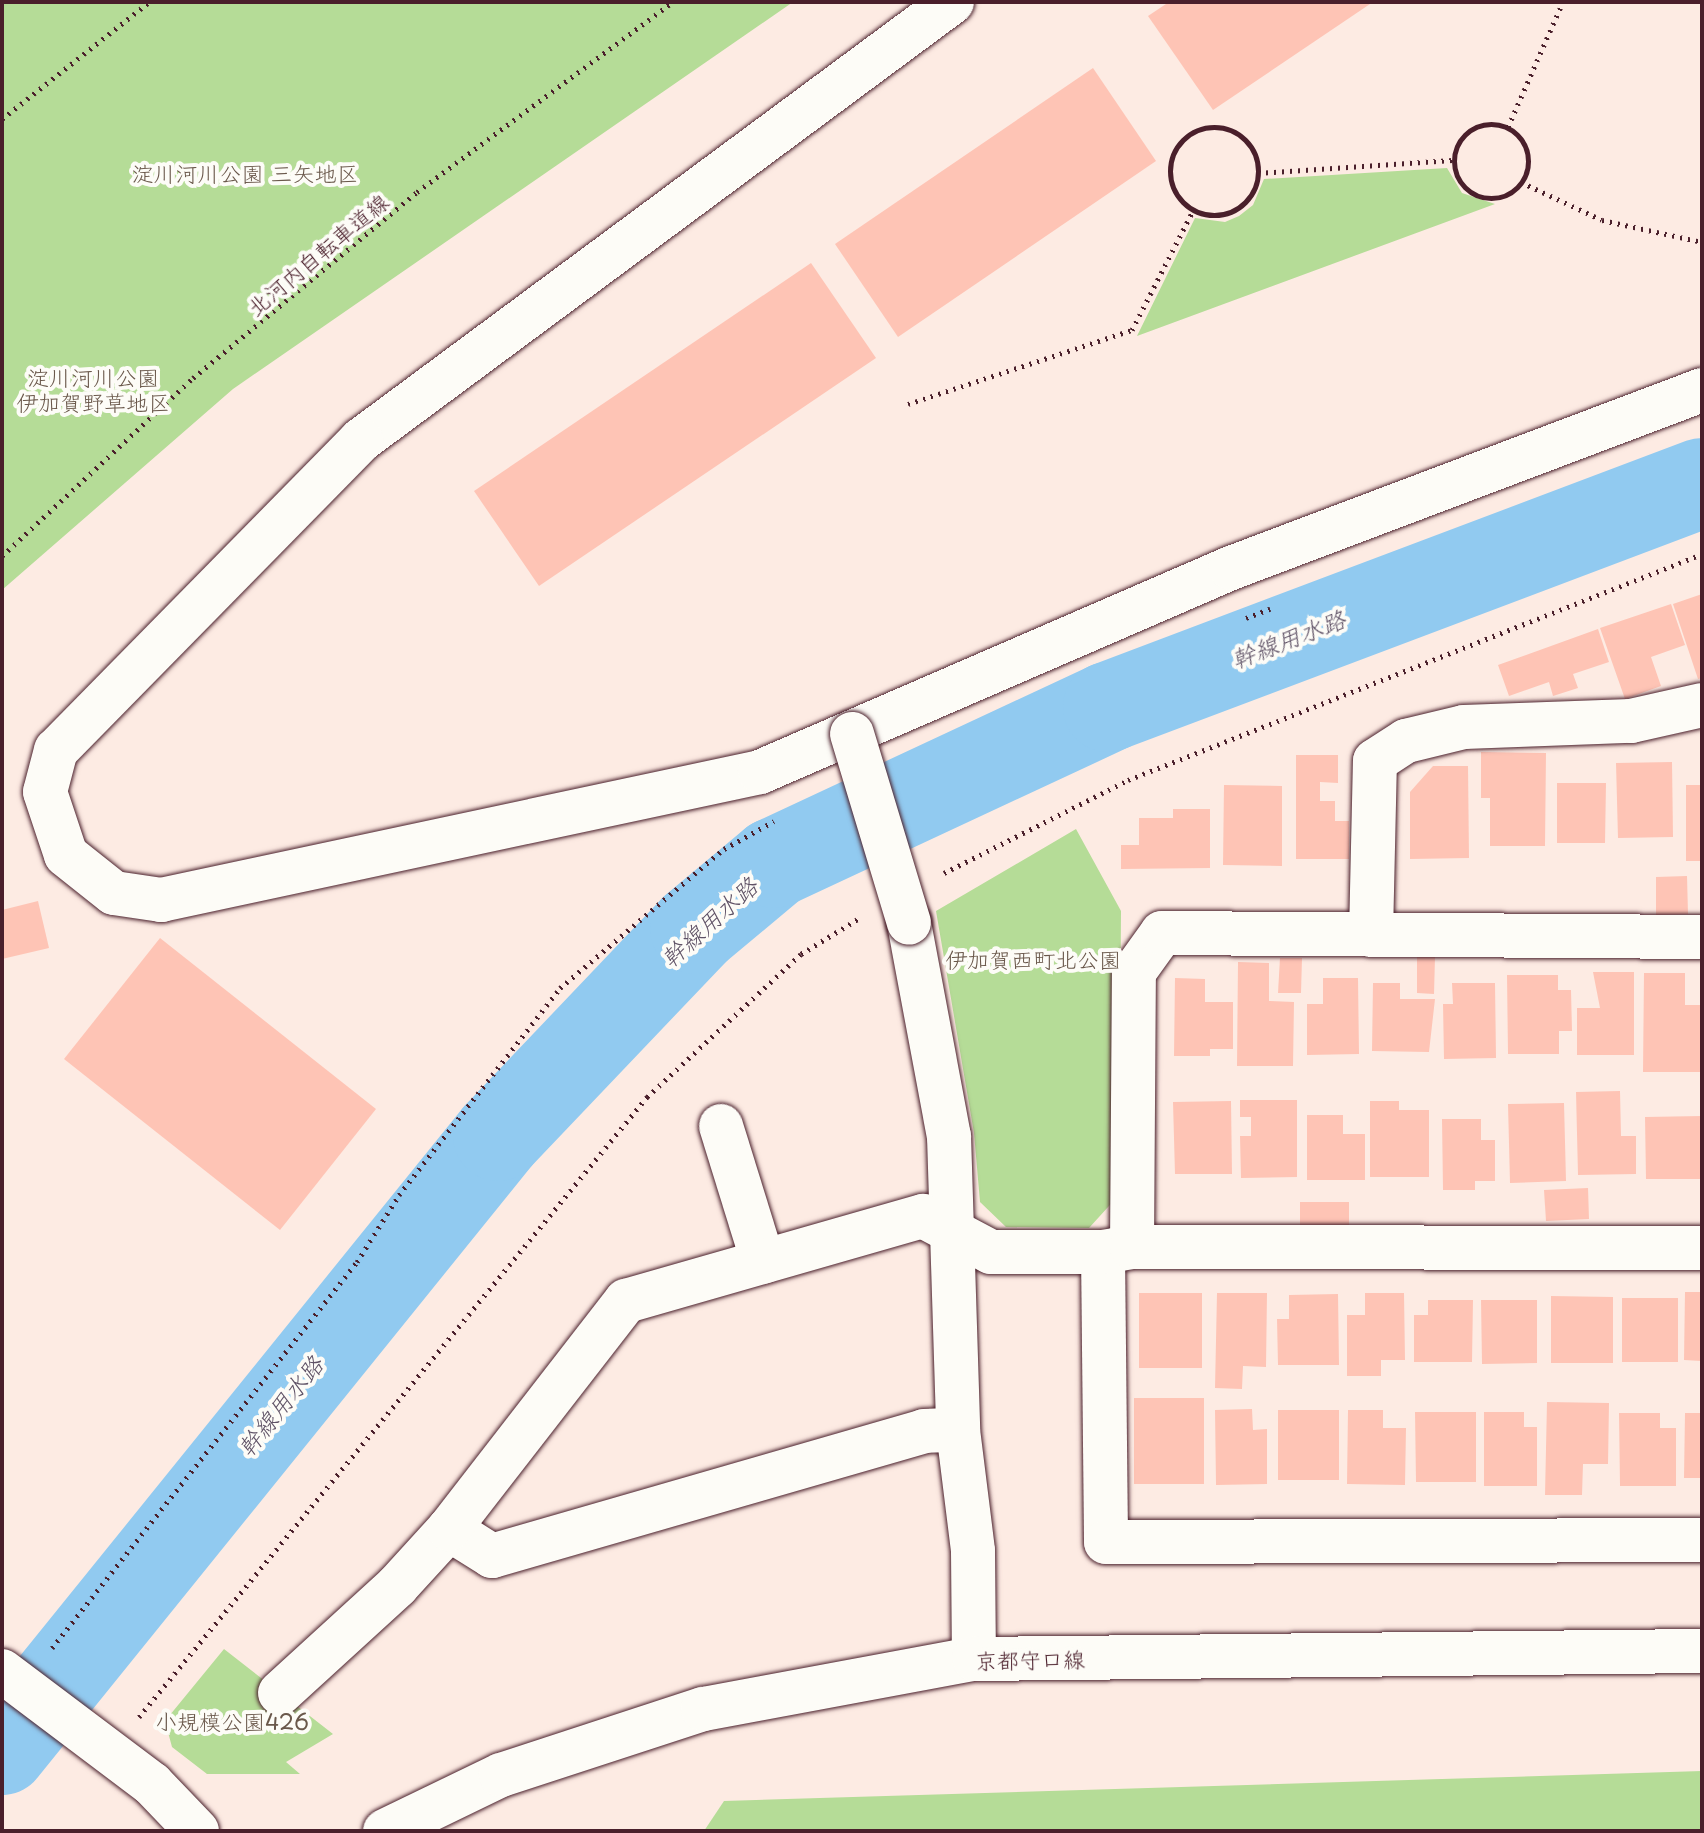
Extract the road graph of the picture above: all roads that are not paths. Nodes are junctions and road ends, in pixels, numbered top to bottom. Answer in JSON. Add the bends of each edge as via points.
{"nodes":[{"id":1,"x":952,"y":2,"type":"edge"},
{"id":2,"x":1702,"y":390,"type":"edge"},
{"id":3,"x":1702,"y":705,"type":"edge"},
{"id":4,"x":852,"y":734,"type":"junction"},
{"id":5,"x":1371,"y":935,"type":"junction"},
{"id":6,"x":1702,"y":937,"type":"edge"},
{"id":7,"x":721,"y":1126,"type":"dead end"},
{"id":8,"x":956,"y":1236,"type":"junction"},
{"id":9,"x":1702,"y":1248,"type":"edge"},
{"id":10,"x":1118,"y":1250,"type":"junction"},
{"id":11,"x":763,"y":1262,"type":"junction"},
{"id":12,"x":958,"y":1430,"type":"junction"},
{"id":13,"x":449,"y":1529,"type":"junction"},
{"id":14,"x":1702,"y":1540,"type":"edge"},
{"id":15,"x":1702,"y":1651,"type":"edge"},
{"id":16,"x":974,"y":1659,"type":"junction"},
{"id":17,"x":12,"y":1679,"type":"edge"},
{"id":18,"x":280,"y":1693,"type":"dead end"},
{"id":19,"x":197,"y":1831,"type":"edge"},
{"id":20,"x":385,"y":1831,"type":"edge"}],
"edges":[{"from":1,"to":4,"type":"street","via":[[361,440],[56,750],[45,792],[66,855],[114,893],[161,900],[760,772]]},
{"from":2,"to":4,"type":"street","via":[[1231,568]]},
{"from":3,"to":5,"type":"street","via":[[1631,721],[1464,727],[1406,741],[1375,761]]},
{"from":4,"to":8,"type":"street","bridge":true,"via":[[904,909],[949,1136]]},
{"from":5,"to":6,"type":"street"},
{"from":5,"to":10,"type":"street","via":[[1162,933],[1134,972]]},
{"from":7,"to":11,"type":"street"},
{"from":8,"to":10,"type":"street","via":[[991,1252]]},
{"from":8,"to":11,"type":"street","via":[[923,1216]]},
{"from":8,"to":12,"type":"street"},
{"from":9,"to":10,"type":"street"},
{"from":10,"to":14,"type":"street","via":[[1106,1542]]},
{"from":11,"to":13,"type":"street","via":[[626,1301]]},
{"from":12,"to":13,"type":"street","via":[[924,1431],[492,1556]]},
{"from":12,"to":16,"type":"street","via":[[973,1551]]},
{"from":13,"to":18,"type":"street","via":[[397,1586]]},
{"from":15,"to":16,"type":"street","name":"京都守口線"},
{"from":16,"to":20,"type":"street","name":"京都守口線","via":[[703,1709],[501,1775]]},
{"from":17,"to":19,"type":"street","via":[[152,1784]]}]}
